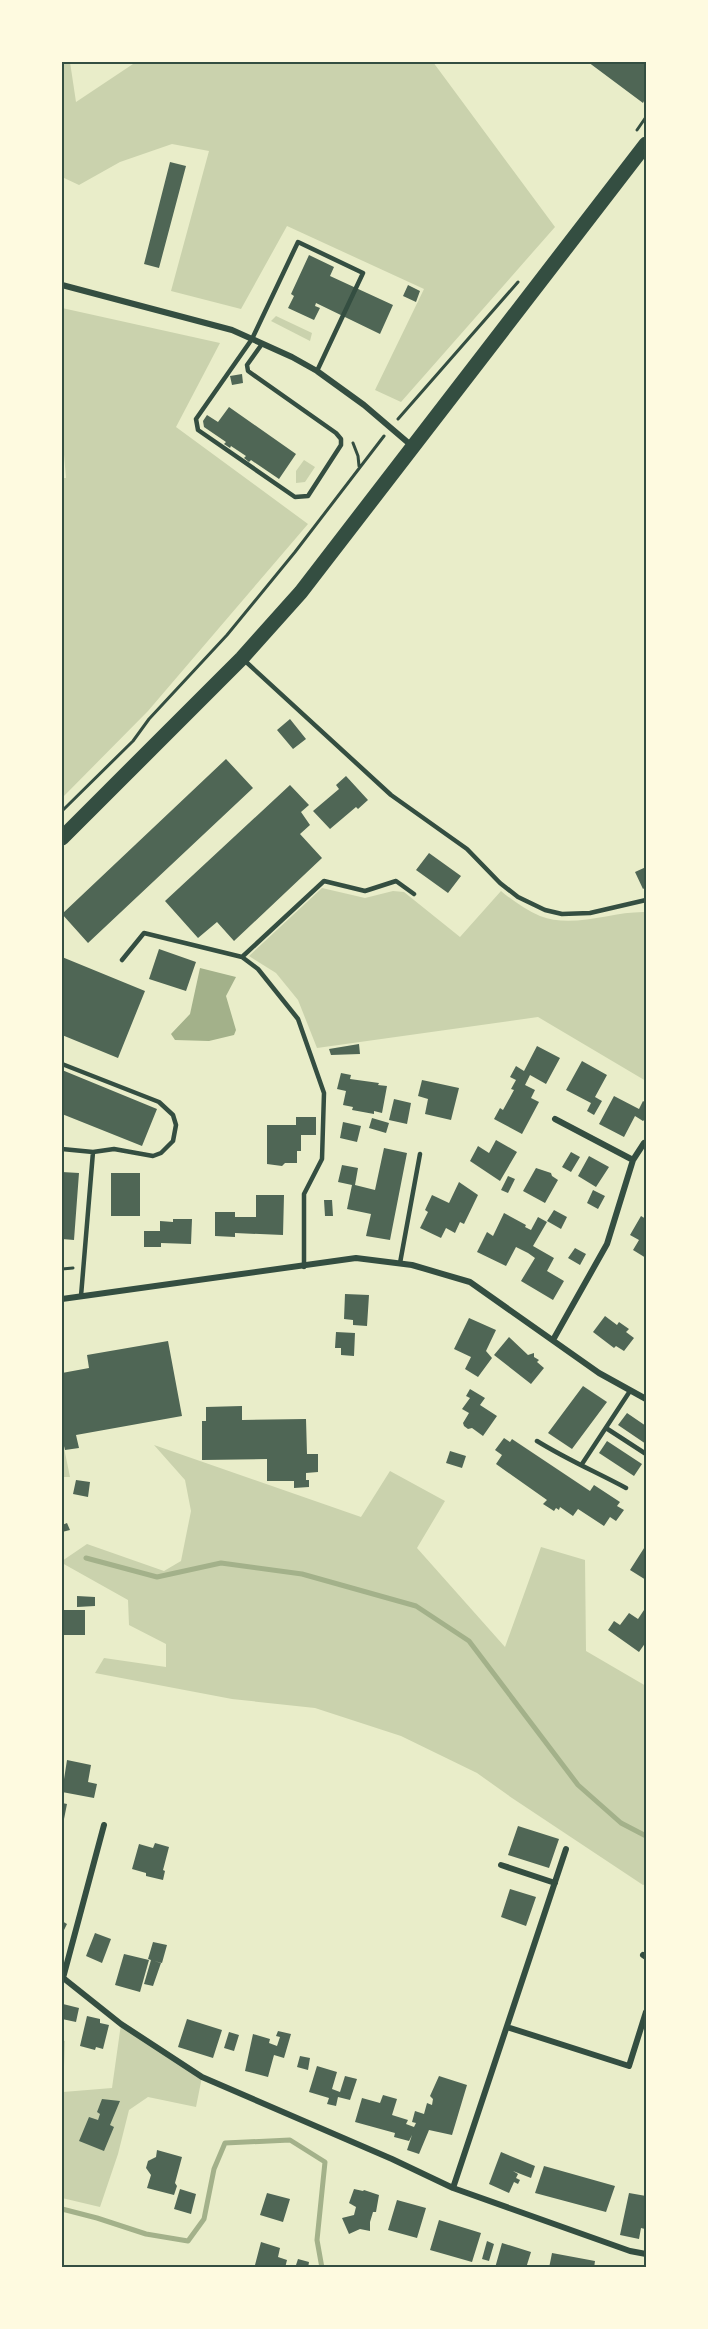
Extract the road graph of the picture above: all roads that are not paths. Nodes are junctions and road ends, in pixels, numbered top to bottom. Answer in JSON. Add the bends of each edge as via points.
{"nodes":[{"id":1,"x":646,"y":144,"type":"edge"},
{"id":2,"x":62,"y":285,"type":"edge"},
{"id":3,"x":252,"y":339,"type":"junction"},
{"id":4,"x":262,"y":344,"type":"junction"},
{"id":5,"x":317,"y":371,"type":"junction"},
{"id":6,"x":412,"y":447,"type":"junction"},
{"id":7,"x":242,"y":658,"type":"junction"},
{"id":8,"x":62,"y":838,"type":"edge"},
{"id":9,"x":414,"y":894,"type":"dead end"},
{"id":10,"x":646,"y":900,"type":"edge"},
{"id":11,"x":242,"y":957,"type":"junction"},
{"id":12,"x":122,"y":960,"type":"dead end"},
{"id":13,"x":62,"y":1064,"type":"edge"},
{"id":14,"x":555,"y":1119,"type":"dead end"},
{"id":15,"x":644,"y":1143,"type":"dead end"},
{"id":16,"x":62,"y":1149,"type":"edge"},
{"id":17,"x":93,"y":1152,"type":"junction"},
{"id":18,"x":420,"y":1154,"type":"dead end"},
{"id":19,"x":633,"y":1160,"type":"junction"},
{"id":20,"x":400,"y":1263,"type":"junction"},
{"id":21,"x":304,"y":1267,"type":"junction"},
{"id":22,"x":81,"y":1296,"type":"junction"},
{"id":23,"x":62,"y":1299,"type":"edge"},
{"id":24,"x":553,"y":1340,"type":"junction"},
{"id":25,"x":630,"y":1391,"type":"junction"},
{"id":26,"x":646,"y":1399,"type":"edge"},
{"id":27,"x":606,"y":1428,"type":"junction"},
{"id":28,"x":537,"y":1441,"type":"dead end"},
{"id":29,"x":646,"y":1454,"type":"edge"},
{"id":30,"x":582,"y":1464,"type":"junction"},
{"id":31,"x":626,"y":1488,"type":"dead end"},
{"id":32,"x":104,"y":1825,"type":"dead end"},
{"id":33,"x":566,"y":1849,"type":"dead end"},
{"id":34,"x":501,"y":1864,"type":"dead end"},
{"id":35,"x":555,"y":1883,"type":"junction"},
{"id":36,"x":62,"y":1977,"type":"edge"},
{"id":37,"x":646,"y":2012,"type":"edge"},
{"id":38,"x":507,"y":2026,"type":"junction"},
{"id":39,"x":453,"y":2188,"type":"junction"},
{"id":40,"x":646,"y":2254,"type":"edge"}],
"edges":[{"from":1,"to":6,"type":"main road"},
{"from":2,"to":3,"type":"street","via":[[232,330]]},
{"from":3,"to":4,"type":"street"},
{"from":3,"to":4,"type":"lane","via":[[195,425],[301,498],[308,496],[341,446],[341,439],[248,371],[247,365]]},
{"from":3,"to":5,"type":"lane","via":[[298,242],[363,273]]},
{"from":4,"to":5,"type":"street"},
{"from":5,"to":6,"type":"street"},
{"from":6,"to":7,"type":"main road","via":[[301,592]]},
{"from":7,"to":8,"type":"main road"},
{"from":7,"to":10,"type":"lane","via":[[391,795],[467,849],[518,897],[562,914]]},
{"from":9,"to":11,"type":"lane","via":[[396,880],[365,891],[324,881]]},
{"from":11,"to":12,"type":"lane","via":[[144,933]]},
{"from":11,"to":21,"type":"lane","via":[[258,969],[298,1019],[324,1093],[322,1159],[304,1194]]},
{"from":13,"to":17,"type":"lane","via":[[159,1102],[173,1115],[173,1141],[161,1153],[153,1156],[114,1149]]},
{"from":14,"to":19,"type":"street"},
{"from":15,"to":19,"type":"street"},
{"from":16,"to":17,"type":"lane"},
{"from":17,"to":22,"type":"lane"},
{"from":18,"to":20,"type":"lane"},
{"from":19,"to":24,"type":"street","via":[[607,1244]]},
{"from":20,"to":21,"type":"street","via":[[356,1258]]},
{"from":20,"to":24,"type":"street","via":[[470,1282]]},
{"from":21,"to":22,"type":"street"},
{"from":22,"to":23,"type":"street"},
{"from":24,"to":25,"type":"street"},
{"from":25,"to":26,"type":"street"},
{"from":25,"to":27,"type":"lane"},
{"from":27,"to":29,"type":"lane"},
{"from":27,"to":30,"type":"lane"},
{"from":28,"to":30,"type":"lane","via":[[563,1458]]},
{"from":30,"to":31,"type":"lane"},
{"from":32,"to":36,"type":"street"},
{"from":33,"to":35,"type":"street"},
{"from":34,"to":35,"type":"street"},
{"from":35,"to":38,"type":"street"},
{"from":36,"to":39,"type":"street","via":[[121,2024],[202,2077]]},
{"from":37,"to":38,"type":"street","via":[[629,2066]]},
{"from":38,"to":39,"type":"street"},
{"from":39,"to":40,"type":"street","via":[[630,2252]]}]}
